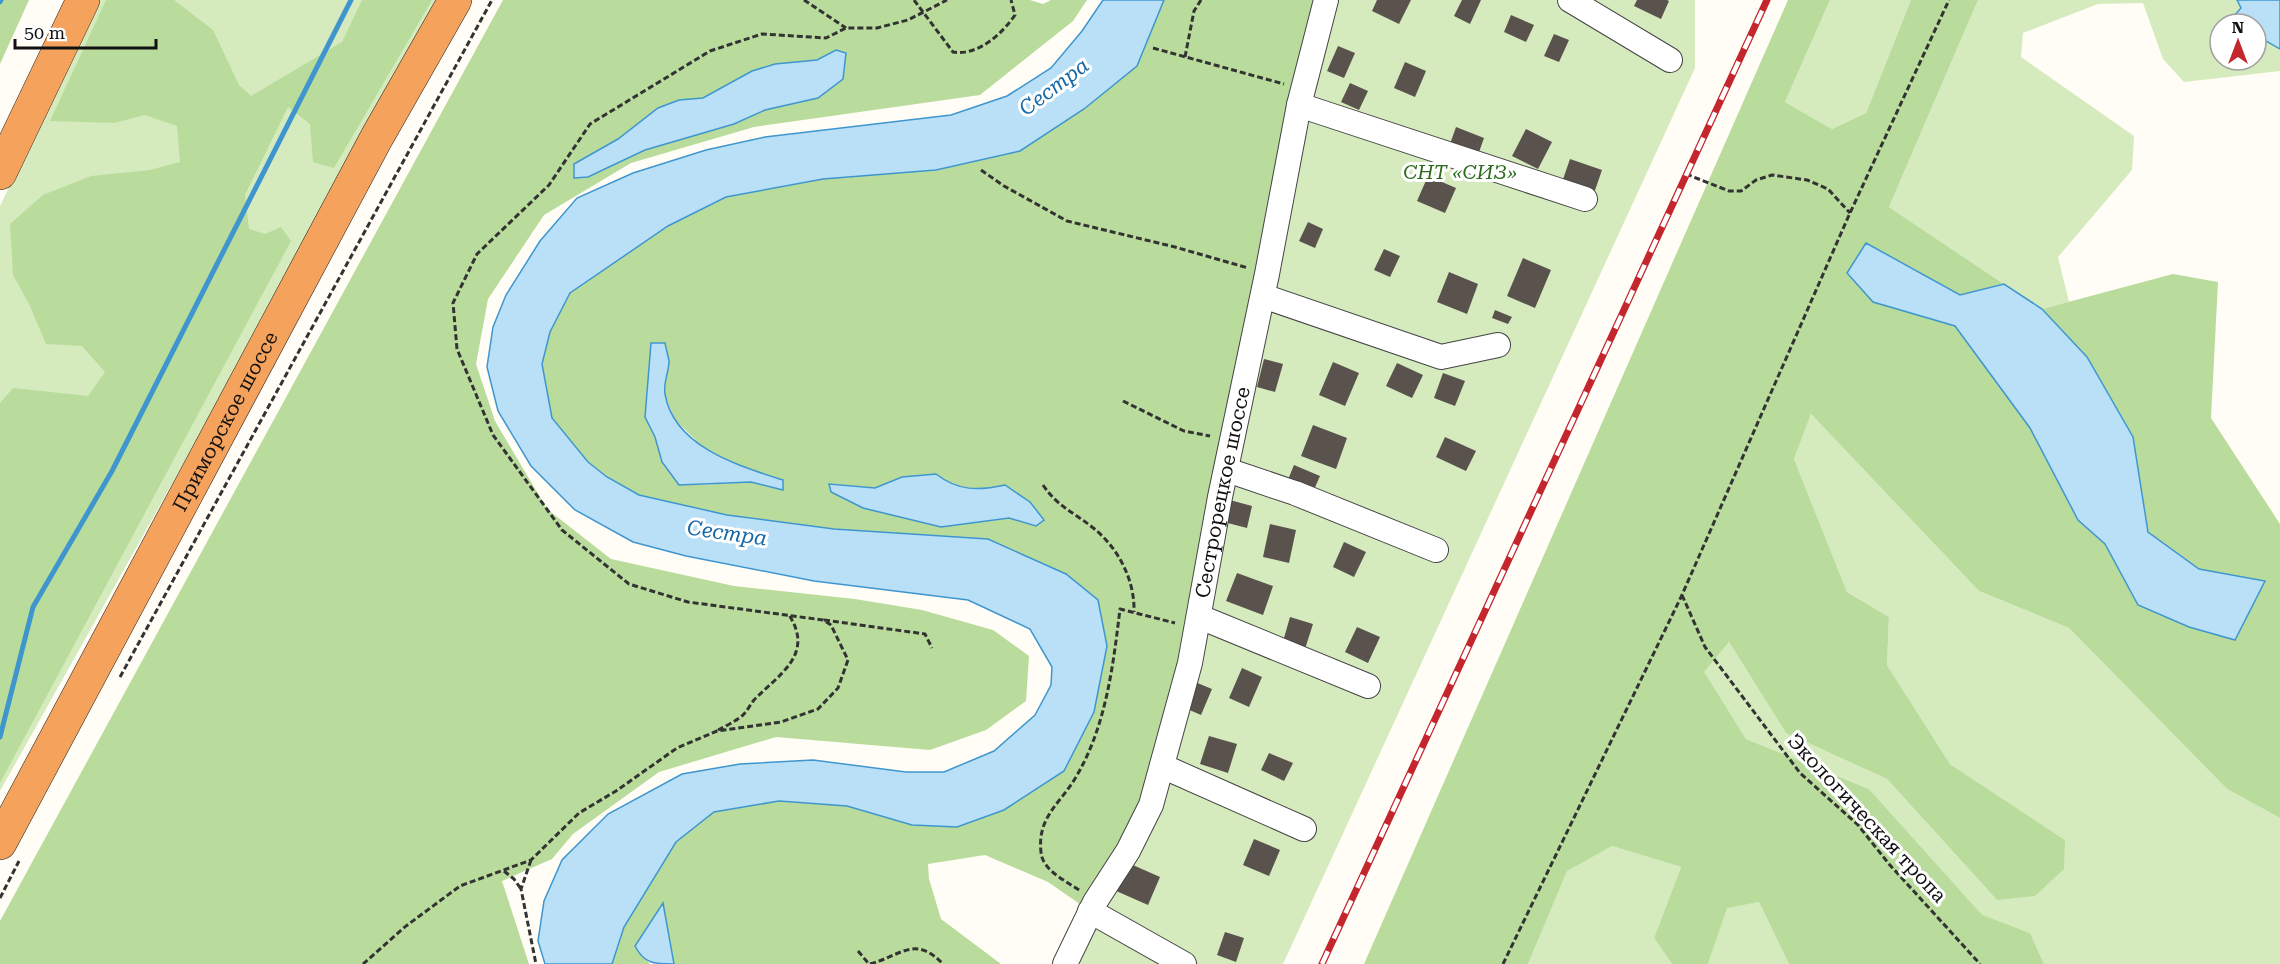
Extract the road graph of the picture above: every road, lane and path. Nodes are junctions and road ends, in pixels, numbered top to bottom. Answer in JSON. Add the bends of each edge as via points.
{"nodes":[{"id":1,"x":83,"y":0,"type":"edge"},
{"id":2,"x":454,"y":0,"type":"edge"},
{"id":3,"x":492,"y":0,"type":"edge"},
{"id":4,"x":804,"y":0,"type":"edge"},
{"id":5,"x":914,"y":0,"type":"edge"},
{"id":6,"x":947,"y":0,"type":"edge"},
{"id":7,"x":1011,"y":0,"type":"edge"},
{"id":8,"x":1201,"y":0,"type":"edge"},
{"id":9,"x":1326,"y":0,"type":"edge"},
{"id":10,"x":1570,"y":0,"type":"edge"},
{"id":11,"x":1949,"y":0,"type":"edge"},
{"id":12,"x":925,"y":12,"type":"junction"},
{"id":13,"x":846,"y":28,"type":"junction"},
{"id":14,"x":1154,"y":48,"type":"dead end"},
{"id":15,"x":1185,"y":57,"type":"junction"},
{"id":16,"x":1670,"y":60,"type":"dead end"},
{"id":17,"x":1301,"y":97,"type":"junction"},
{"id":18,"x":981,"y":170,"type":"dead end"},
{"id":19,"x":0,"y":173,"type":"edge"},
{"id":20,"x":1686,"y":174,"type":"dead end"},
{"id":21,"x":1586,"y":199,"type":"dead end"},
{"id":22,"x":1850,"y":213,"type":"junction"},
{"id":23,"x":1265,"y":285,"type":"junction"},
{"id":24,"x":1498,"y":345,"type":"dead end"},
{"id":25,"x":1123,"y":401,"type":"dead end"},
{"id":26,"x":1233,"y":441,"type":"junction"},
{"id":27,"x":1227,"y":470,"type":"junction"},
{"id":28,"x":1043,"y":485,"type":"dead end"},
{"id":29,"x":1436,"y":550,"type":"dead end"},
{"id":30,"x":1682,"y":596,"type":"junction"},
{"id":31,"x":1134,"y":612,"type":"junction"},
{"id":32,"x":789,"y":615,"type":"junction"},
{"id":33,"x":823,"y":620,"type":"junction"},
{"id":34,"x":1199,"y":623,"type":"junction"},
{"id":35,"x":932,"y":648,"type":"dead end"},
{"id":36,"x":116,"y":684,"type":"dead end"},
{"id":37,"x":1368,"y":686,"type":"dead end"},
{"id":38,"x":717,"y":731,"type":"junction"},
{"id":39,"x":1162,"y":766,"type":"junction"},
{"id":40,"x":1304,"y":830,"type":"dead end"},
{"id":41,"x":10,"y":851,"type":"edge"},
{"id":42,"x":531,"y":860,"type":"junction"},
{"id":43,"x":503,"y":870,"type":"junction"},
{"id":44,"x":521,"y":889,"type":"junction"},
{"id":45,"x":0,"y":898,"type":"edge"},
{"id":46,"x":1092,"y":907,"type":"junction"},
{"id":47,"x":858,"y":951,"type":"dead end"},
{"id":48,"x":363,"y":964,"type":"edge"},
{"id":49,"x":536,"y":964,"type":"edge"},
{"id":50,"x":870,"y":964,"type":"edge"},
{"id":51,"x":943,"y":964,"type":"edge"},
{"id":52,"x":1065,"y":964,"type":"edge"},
{"id":53,"x":1184,"y":964,"type":"edge"},
{"id":54,"x":1503,"y":964,"type":"edge"},
{"id":55,"x":1980,"y":964,"type":"edge"}],
"edges":[{"from":1,"to":19,"type":"highway"},
{"from":2,"to":41,"type":"highway","name":"Приморское шоссе","via":[[372,147]]},
{"from":3,"to":36,"type":"path"},
{"from":4,"to":13,"type":"path"},
{"from":5,"to":12,"type":"path"},
{"from":6,"to":12,"type":"path"},
{"from":7,"to":12,"type":"path","via":[[1015,15],[1001,35],[963,54],[953,52]]},
{"from":8,"to":15,"type":"path","via":[[1194,11]]},
{"from":9,"to":17,"type":"street","name":"Сестрорецкое шоссе"},
{"from":10,"to":16,"type":"street"},
{"from":11,"to":22,"type":"path"},
{"from":12,"to":13,"type":"path","via":[[877,28]]},
{"from":13,"to":32,"type":"path","via":[[825,38],[762,34],[710,51],[590,124],[549,185],[477,254],[453,303],[457,349],[493,435],[562,530],[629,584],[688,602]]},
{"from":14,"to":15,"type":"path"},
{"from":15,"to":17,"type":"path"},
{"from":17,"to":21,"type":"street"},
{"from":17,"to":23,"type":"street","name":"Сестрорецкое шоссе"},
{"from":18,"to":23,"type":"path","via":[[1067,221],[1175,247]]},
{"from":20,"to":22,"type":"path","via":[[1729,192],[1772,175],[1807,180],[1828,189]]},
{"from":22,"to":30,"type":"path"},
{"from":23,"to":24,"type":"street","via":[[1441,357]]},
{"from":23,"to":26,"type":"street","name":"Сестрорецкое шоссе"},
{"from":25,"to":26,"type":"path","via":[[1184,430]]},
{"from":26,"to":27,"type":"street","name":"Сестрорецкое шоссе"},
{"from":27,"to":29,"type":"street"},
{"from":27,"to":34,"type":"street","name":"Сестрорецкое шоссе"},
{"from":28,"to":31,"type":"path","via":[[1055,502],[1092,527],[1125,566],[1135,594]]},
{"from":30,"to":54,"type":"path"},
{"from":30,"to":55,"type":"path","name":"Экологическая тропа","via":[[1705,647],[1800,774],[1858,825]]},
{"from":31,"to":34,"type":"path"},
{"from":31,"to":46,"type":"path","via":[[1120,609],[1107,698],[1095,740],[1061,801],[1046,814],[1040,840],[1041,856],[1050,870]]},
{"from":32,"to":33,"type":"path"},
{"from":32,"to":38,"type":"path","via":[[797,626],[794,659],[744,715]]},
{"from":33,"to":35,"type":"path","via":[[925,634]]},
{"from":33,"to":38,"type":"path","via":[[831,625],[848,660],[838,688],[818,709],[781,723]]},
{"from":34,"to":37,"type":"street"},
{"from":34,"to":39,"type":"street","name":"Сестрорецкое шоссе"},
{"from":38,"to":42,"type":"path","via":[[677,748],[579,813]]},
{"from":39,"to":40,"type":"street"},
{"from":39,"to":46,"type":"street","name":"Сестрорецкое шоссе","via":[[1151,805],[1128,851]]},
{"from":41,"to":45,"type":"path"},
{"from":42,"to":43,"type":"path"},
{"from":42,"to":44,"type":"path"},
{"from":43,"to":44,"type":"path"},
{"from":43,"to":48,"type":"path","via":[[460,885]]},
{"from":44,"to":49,"type":"path"},
{"from":46,"to":52,"type":"street","name":"Сестрорецкое шоссе"},
{"from":46,"to":53,"type":"street"},
{"from":47,"to":50,"type":"path"},
{"from":50,"to":51,"type":"path","via":[[911,947],[928,951]]}]}
